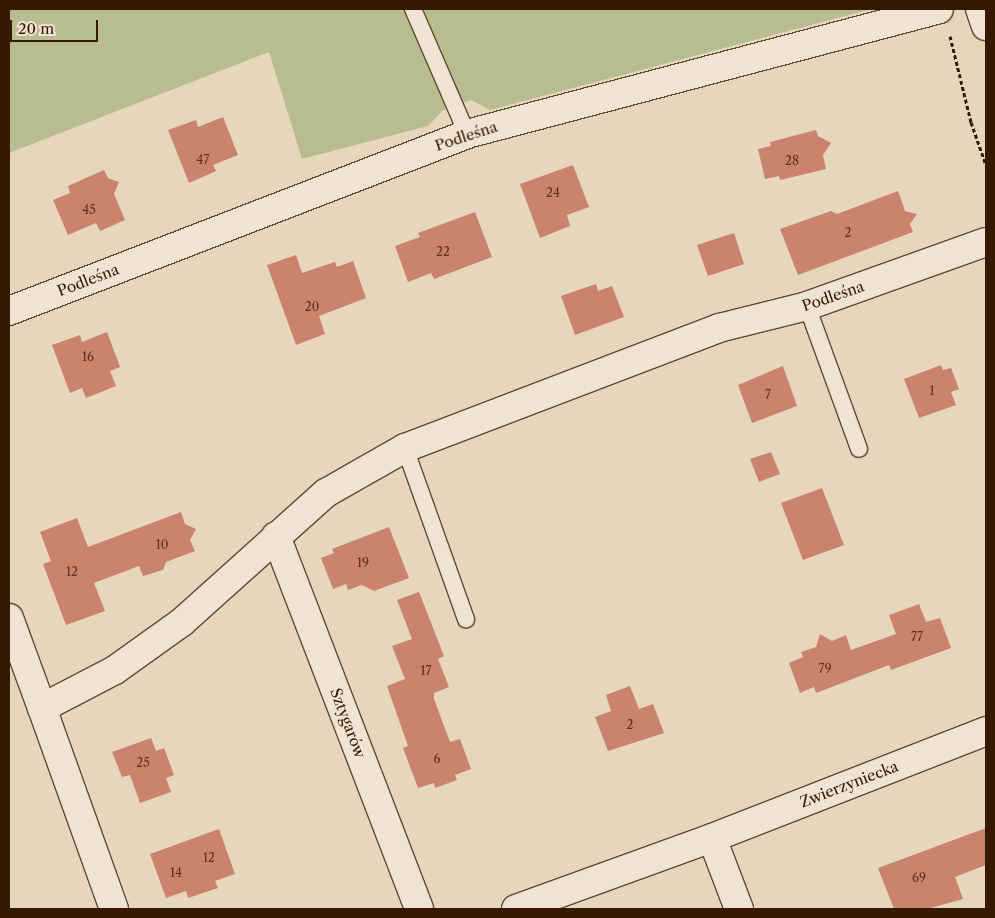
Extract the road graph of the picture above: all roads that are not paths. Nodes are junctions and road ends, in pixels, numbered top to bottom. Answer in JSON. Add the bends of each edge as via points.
{"nodes":[{"id":1,"x":413,"y":9,"type":"edge"},
{"id":2,"x":980,"y":9,"type":"edge"},
{"id":3,"x":944,"y":20,"type":"edge"},
{"id":4,"x":986,"y":26,"type":"edge"},
{"id":5,"x":466,"y":134,"type":"junction"},
{"id":6,"x":986,"y":242,"type":"edge"},
{"id":7,"x":807,"y":306,"type":"junction"},
{"id":8,"x":9,"y":311,"type":"edge"},
{"id":9,"x":405,"y":448,"type":"junction"},
{"id":10,"x":859,"y":450,"type":"dead end"},
{"id":11,"x":276,"y":536,"type":"junction"},
{"id":12,"x":9,"y":618,"type":"edge"},
{"id":13,"x":466,"y":619,"type":"dead end"},
{"id":14,"x":42,"y":708,"type":"junction"},
{"id":15,"x":986,"y":731,"type":"edge"},
{"id":16,"x":712,"y":838,"type":"junction"},
{"id":17,"x":114,"y":909,"type":"edge"},
{"id":18,"x":419,"y":909,"type":"edge"},
{"id":19,"x":516,"y":909,"type":"edge"},
{"id":20,"x":739,"y":909,"type":"edge"}],
"edges":[{"from":1,"to":5,"type":"lane"},
{"from":2,"to":4,"type":"street"},
{"from":3,"to":5,"type":"street","name":"Podleśna"},
{"from":5,"to":8,"type":"street","name":"Podleśna"},
{"from":6,"to":7,"type":"street","name":"Podleśna"},
{"from":7,"to":9,"type":"street","name":"Podleśna","via":[[719,328]]},
{"from":7,"to":10,"type":"lane"},
{"from":9,"to":11,"type":"street","name":"Podleśna","via":[[326,493]]},
{"from":9,"to":13,"type":"lane"},
{"from":11,"to":14,"type":"street","name":"Podleśna","via":[[182,622],[115,670]]},
{"from":11,"to":18,"type":"street","name":"Sztygarów"},
{"from":12,"to":14,"type":"street"},
{"from":14,"to":17,"type":"street"},
{"from":15,"to":16,"type":"street","name":"Zwierzyniecka"},
{"from":16,"to":19,"type":"street","name":"Zwierzyniecka"},
{"from":16,"to":20,"type":"street"}]}
